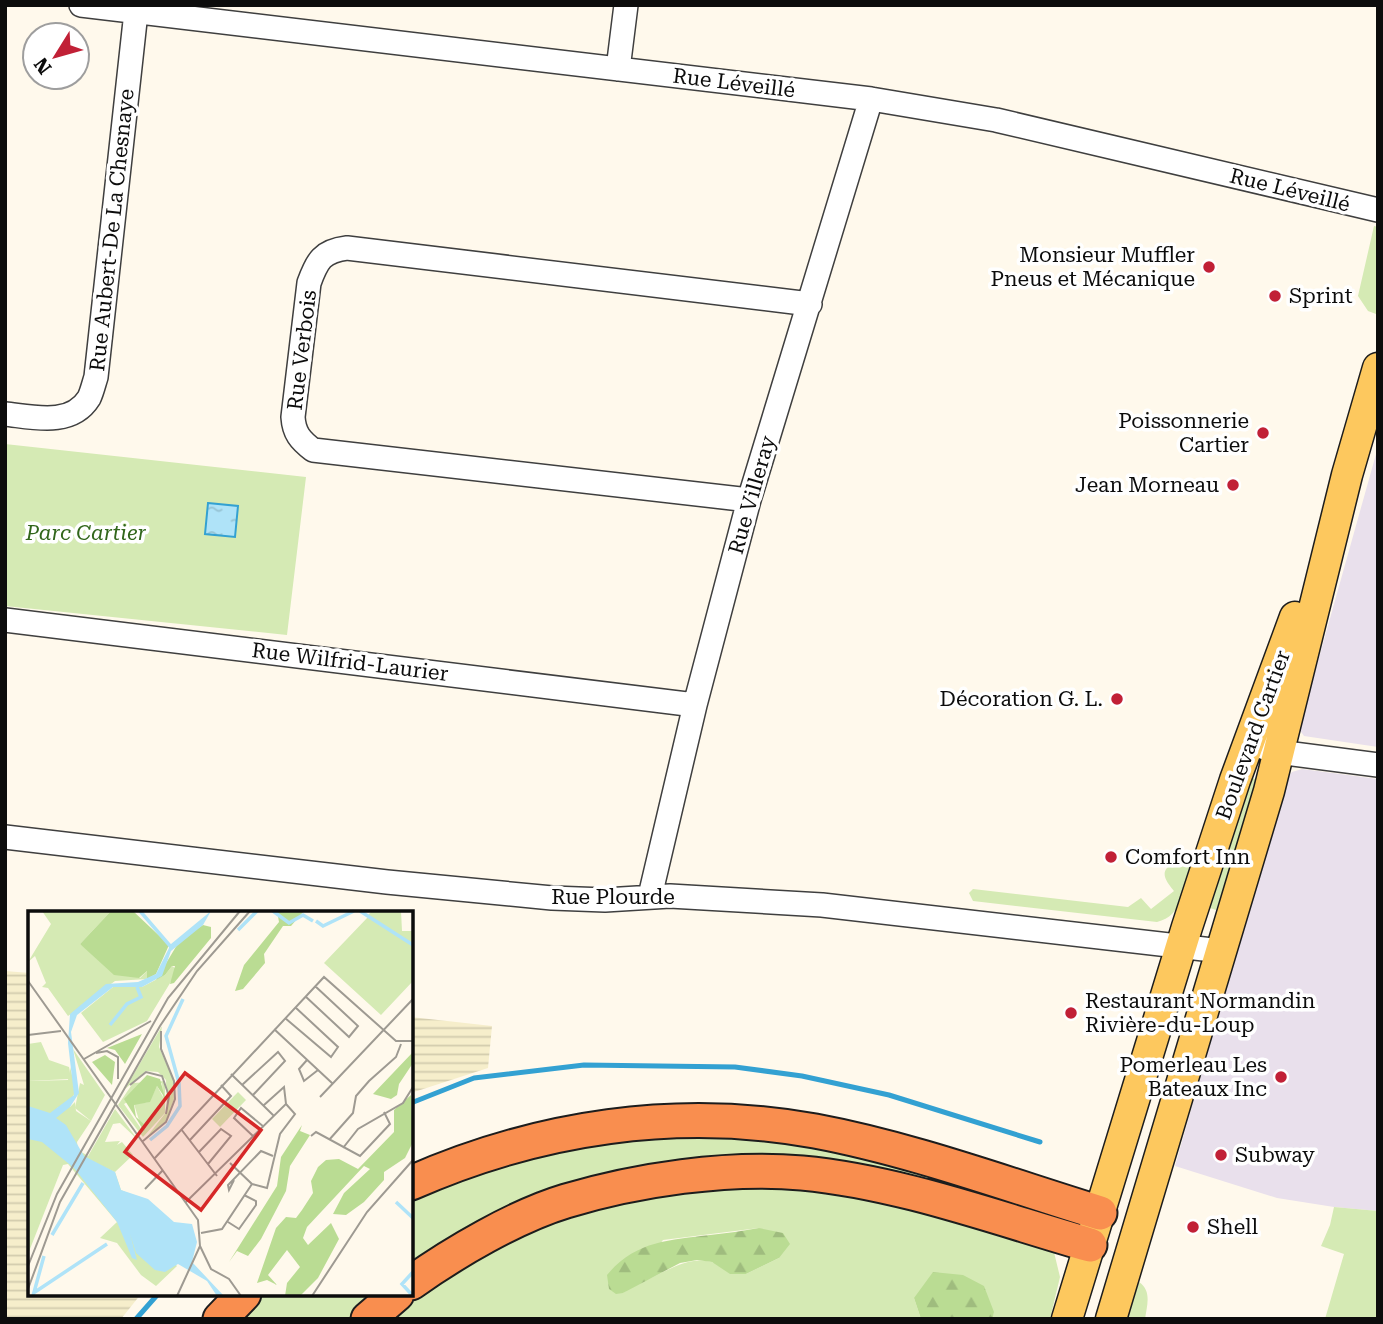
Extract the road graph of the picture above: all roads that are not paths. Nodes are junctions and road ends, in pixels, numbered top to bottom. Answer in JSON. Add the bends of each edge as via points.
{"nodes":[{"id":1,"x":81,"y":5,"type":"edge"},
{"id":2,"x":626,"y":5,"type":"edge"},
{"id":3,"x":136,"y":12,"type":"junction"},
{"id":4,"x":618,"y":69,"type":"junction"},
{"id":5,"x":871,"y":99,"type":"junction"},
{"id":6,"x":1378,"y":210,"type":"edge"},
{"id":7,"x":810,"y":303,"type":"junction"},
{"id":8,"x":1378,"y":369,"type":"edge"},
{"id":9,"x":5,"y":414,"type":"edge"},
{"id":10,"x":1347,"y":475,"type":"junction"},
{"id":11,"x":749,"y":500,"type":"junction"},
{"id":12,"x":5,"y":620,"type":"edge"},
{"id":13,"x":695,"y":705,"type":"junction"},
{"id":14,"x":1249,"y":743,"type":"junction"},
{"id":15,"x":1278,"y":752,"type":"junction"},
{"id":16,"x":1378,"y":765,"type":"edge"},
{"id":17,"x":5,"y":837,"type":"edge"},
{"id":18,"x":649,"y":896,"type":"junction"},
{"id":19,"x":1181,"y":945,"type":"junction"},
{"id":20,"x":1221,"y":951,"type":"junction"},
{"id":21,"x":413,"y":1182,"type":"edge"},
{"id":22,"x":1100,"y":1213,"type":"junction"},
{"id":23,"x":1138,"y":1226,"type":"junction"},
{"id":24,"x":1090,"y":1245,"type":"junction"},
{"id":25,"x":1130,"y":1258,"type":"junction"},
{"id":26,"x":413,"y":1282,"type":"edge"},
{"id":27,"x":242,"y":1296,"type":"edge"},
{"id":28,"x":395,"y":1296,"type":"edge"},
{"id":29,"x":220,"y":1319,"type":"edge"},
{"id":30,"x":368,"y":1319,"type":"edge"},
{"id":31,"x":1067,"y":1319,"type":"edge"},
{"id":32,"x":1111,"y":1319,"type":"edge"}],
"edges":[{"from":1,"to":3,"type":"street","name":"Rue Léveillé"},
{"from":2,"to":4,"type":"street"},
{"from":3,"to":4,"type":"street","name":"Rue Léveillé"},
{"from":3,"to":9,"type":"street","name":"Rue Aubert-De La Chesnaye","via":[[96,377],[89,398],[56,419]]},
{"from":4,"to":5,"type":"street","name":"Rue Léveillé"},
{"from":5,"to":6,"type":"street","name":"Rue Léveillé","via":[[996,120]]},
{"from":5,"to":7,"type":"street","name":"Rue Villeray"},
{"from":7,"to":11,"type":"street","name":"Rue Villeray"},
{"from":7,"to":11,"type":"street","name":"Rue Verbois","via":[[347,248],[324,255],[309,283],[293,416],[299,439],[313,450]]},
{"from":8,"to":10,"type":"main road","name":"Boulevard Cartier"},
{"from":10,"to":14,"type":"main road","name":"Boulevard Cartier"},
{"from":10,"to":15,"type":"main road","name":"Boulevard Cartier"},
{"from":11,"to":13,"type":"street","name":"Rue Villeray"},
{"from":12,"to":13,"type":"street","name":"Rue Wilfrid-Laurier"},
{"from":13,"to":18,"type":"street","name":"Rue Villeray"},
{"from":14,"to":15,"type":"street"},
{"from":14,"to":19,"type":"main road","name":"Boulevard Cartier"},
{"from":15,"to":16,"type":"street"},
{"from":15,"to":20,"type":"main road","name":"Boulevard Cartier"},
{"from":17,"to":18,"type":"street","name":"Rue Plourde","via":[[552,898]]},
{"from":18,"to":19,"type":"street","name":"Rue Plourde","via":[[822,905]]},
{"from":19,"to":20,"type":"street","name":"Rue Plourde"},
{"from":19,"to":22,"type":"main road","name":"Boulevard Cartier"},
{"from":20,"to":23,"type":"main road","name":"Boulevard Cartier"},
{"from":21,"to":22,"type":"highway","via":[[468,1160],[570,1132],[634,1122],[709,1120],[854,1139]]},
{"from":22,"to":23,"type":"main road"},
{"from":22,"to":24,"type":"main road","name":"Boulevard Cartier"},
{"from":23,"to":25,"type":"main road","name":"Boulevard Cartier"},
{"from":24,"to":25,"type":"main road"},
{"from":24,"to":26,"type":"highway","via":[[844,1179],[799,1173],[732,1173],[667,1179],[564,1202],[476,1243]]},
{"from":24,"to":31,"type":"main road","name":"Boulevard Cartier"},
{"from":25,"to":32,"type":"main road","name":"Boulevard Cartier"},
{"from":27,"to":29,"type":"highway"},
{"from":28,"to":30,"type":"highway"}]}
